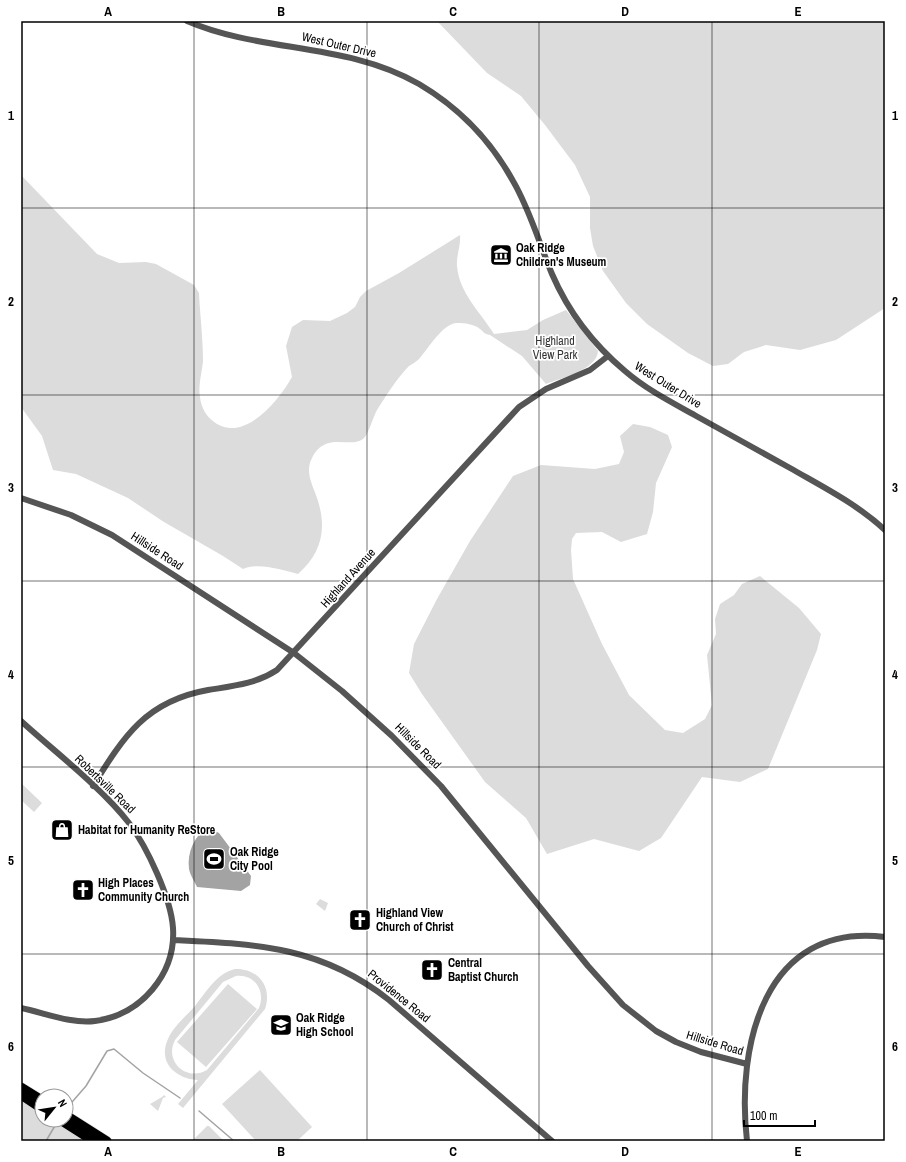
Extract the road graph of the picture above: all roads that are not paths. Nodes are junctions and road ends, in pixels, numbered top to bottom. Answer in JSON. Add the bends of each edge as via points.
{"nodes":[{"id":1,"x":187,"y":21,"type":"edge"},
{"id":2,"x":608,"y":356,"type":"junction"},
{"id":3,"x":21,"y":498,"type":"edge"},
{"id":4,"x":885,"y":530,"type":"edge"},
{"id":5,"x":294,"y":653,"type":"junction"},
{"id":6,"x":21,"y":721,"type":"edge"},
{"id":7,"x":93,"y":786,"type":"junction"},
{"id":8,"x":885,"y":937,"type":"edge"},
{"id":9,"x":173,"y":940,"type":"junction"},
{"id":10,"x":21,"y":1008,"type":"edge"},
{"id":11,"x":747,"y":1064,"type":"junction"},
{"id":12,"x":21,"y":1087,"type":"edge"},
{"id":13,"x":21,"y":1095,"type":"edge"},
{"id":14,"x":34,"y":1095,"type":"edge"},
{"id":15,"x":34,"y":1104,"type":"edge"},
{"id":16,"x":74,"y":1120,"type":"edge"},
{"id":17,"x":73,"y":1128,"type":"edge"},
{"id":18,"x":93,"y":1141,"type":"edge"},
{"id":19,"x":107,"y":1141,"type":"edge"},
{"id":20,"x":552,"y":1141,"type":"edge"},
{"id":21,"x":747,"y":1141,"type":"edge"}],
"edges":[{"from":1,"to":2,"type":"street","name":"West Outer Drive","via":[[230,35],[358,59],[399,74],[439,98],[481,136],[505,168],[526,206],[560,292],[578,320]]},
{"from":2,"to":4,"type":"street","name":"West Outer Drive","via":[[648,388],[834,493]]},
{"from":2,"to":5,"type":"street","name":"Highland Avenue","via":[[590,370],[546,389],[519,407]]},
{"from":3,"to":5,"type":"street","name":"Hillside Road","via":[[69,514],[112,535]]},
{"from":5,"to":7,"type":"street","name":"Highland Avenue","via":[[277,670],[259,680],[187,694],[158,707],[125,736]]},
{"from":5,"to":11,"type":"street","name":"Hillside Road","via":[[376,721],[441,786],[588,966],[624,1006],[656,1031],[676,1042],[701,1052]]},
{"from":6,"to":7,"type":"street","name":"Robertsville Road"},
{"from":7,"to":9,"type":"street","name":"Robertsville Road","via":[[129,823],[148,853],[170,908]]},
{"from":8,"to":11,"type":"street","via":[[854,935],[829,940],[805,952],[788,965],[767,994]]},
{"from":9,"to":10,"type":"street","name":"Robertsville Road","via":[[167,966],[157,984],[144,999],[124,1012],[110,1018],[83,1021]]},
{"from":9,"to":20,"type":"street","name":"Providence Road","via":[[225,942],[279,949],[316,958],[352,974],[389,1000]]},
{"from":11,"to":21,"type":"street"},
{"from":12,"to":14,"type":"highway"},
{"from":13,"to":15,"type":"highway"},
{"from":16,"to":19,"type":"highway"},
{"from":17,"to":18,"type":"highway"}]}
